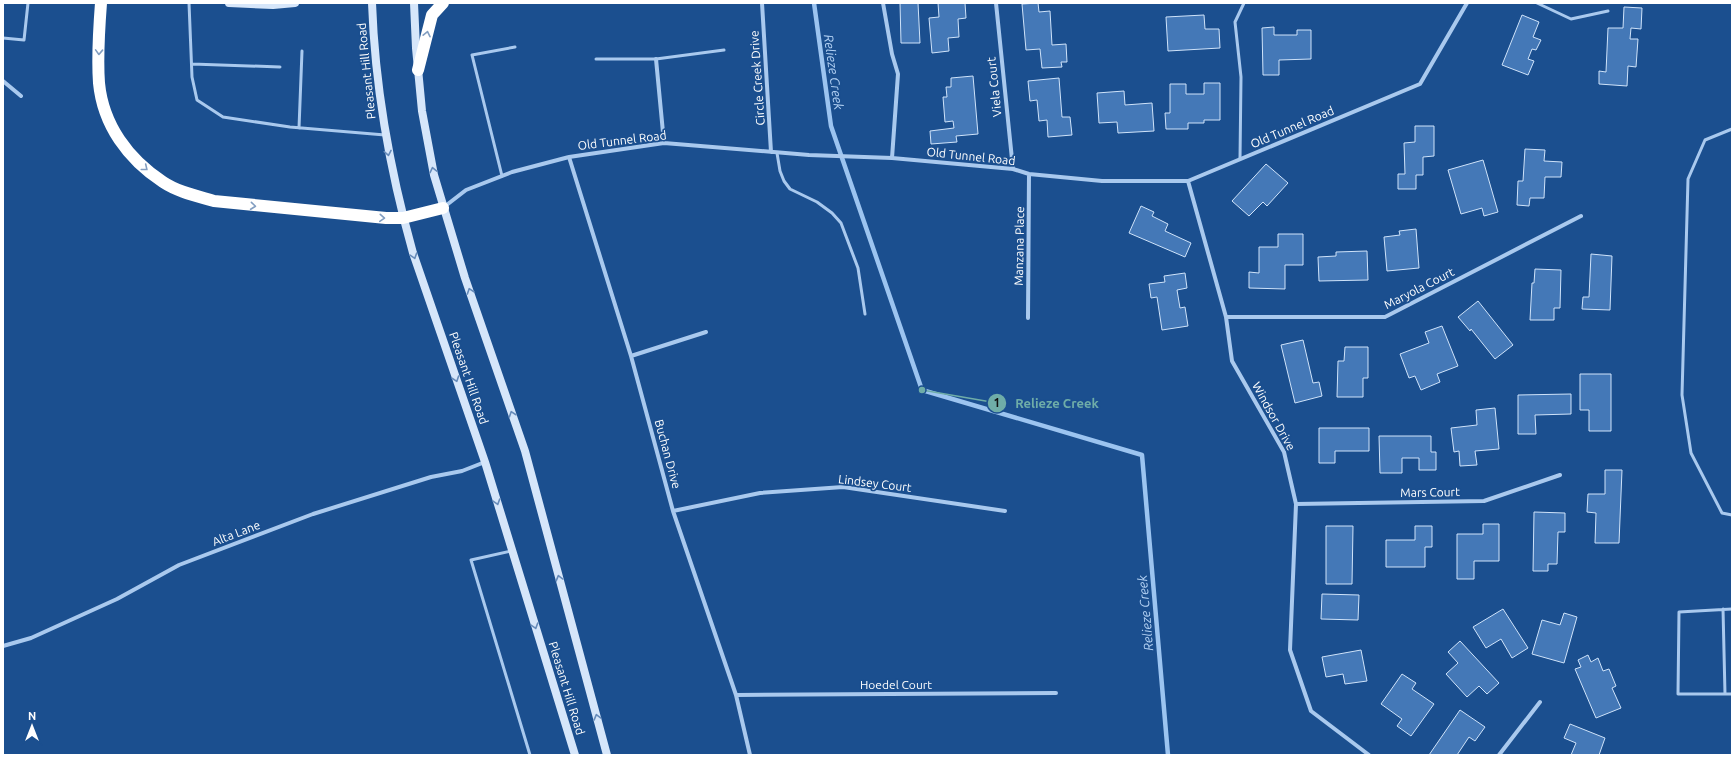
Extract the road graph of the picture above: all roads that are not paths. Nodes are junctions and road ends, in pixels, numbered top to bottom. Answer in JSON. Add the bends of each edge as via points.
{"nodes":[{"id":1,"x":28,"y":3,"type":"edge"},
{"id":2,"x":190,"y":3,"type":"edge"},
{"id":3,"x":229,"y":3,"type":"edge"},
{"id":4,"x":295,"y":3,"type":"edge"},
{"id":5,"x":372,"y":3,"type":"edge"},
{"id":6,"x":414,"y":3,"type":"edge"},
{"id":7,"x":443,"y":3,"type":"edge"},
{"id":8,"x":762,"y":3,"type":"edge"},
{"id":9,"x":883,"y":3,"type":"edge"},
{"id":10,"x":996,"y":3,"type":"edge"},
{"id":11,"x":1244,"y":3,"type":"edge"},
{"id":12,"x":1467,"y":3,"type":"edge"},
{"id":13,"x":1537,"y":3,"type":"edge"},
{"id":14,"x":101,"y":8,"type":"edge"},
{"id":15,"x":1608,"y":11,"type":"dead end"},
{"id":16,"x":3,"y":38,"type":"edge"},
{"id":17,"x":515,"y":47,"type":"dead end"},
{"id":18,"x":302,"y":50,"type":"dead end"},
{"id":19,"x":724,"y":50,"type":"dead end"},
{"id":20,"x":596,"y":59,"type":"dead end"},
{"id":21,"x":656,"y":59,"type":"junction"},
{"id":22,"x":192,"y":64,"type":"junction"},
{"id":23,"x":280,"y":67,"type":"dead end"},
{"id":24,"x":418,"y":70,"type":"junction"},
{"id":25,"x":3,"y":81,"type":"edge"},
{"id":26,"x":21,"y":96,"type":"dead end"},
{"id":27,"x":299,"y":128,"type":"junction"},
{"id":28,"x":1732,"y":129,"type":"edge"},
{"id":29,"x":385,"y":136,"type":"junction"},
{"id":30,"x":664,"y":143,"type":"junction"},
{"id":31,"x":771,"y":152,"type":"junction"},
{"id":32,"x":777,"y":153,"type":"junction"},
{"id":33,"x":569,"y":157,"type":"junction"},
{"id":34,"x":892,"y":158,"type":"junction"},
{"id":35,"x":1240,"y":160,"type":"junction"},
{"id":36,"x":1013,"y":168,"type":"junction"},
{"id":37,"x":1030,"y":174,"type":"junction"},
{"id":38,"x":502,"y":176,"type":"junction"},
{"id":39,"x":1188,"y":182,"type":"junction"},
{"id":40,"x":443,"y":208,"type":"junction"},
{"id":41,"x":1581,"y":216,"type":"dead end"},
{"id":42,"x":403,"y":218,"type":"junction"},
{"id":43,"x":865,"y":314,"type":"dead end"},
{"id":44,"x":1226,"y":317,"type":"junction"},
{"id":45,"x":1028,"y":318,"type":"dead end"},
{"id":46,"x":706,"y":332,"type":"dead end"},
{"id":47,"x":632,"y":356,"type":"junction"},
{"id":48,"x":485,"y":462,"type":"junction"},
{"id":49,"x":1560,"y":475,"type":"dead end"},
{"id":50,"x":1296,"y":504,"type":"junction"},
{"id":51,"x":673,"y":511,"type":"junction"},
{"id":52,"x":1005,"y":511,"type":"dead end"},
{"id":53,"x":1732,"y":515,"type":"edge"},
{"id":54,"x":512,"y":551,"type":"junction"},
{"id":55,"x":1723,"y":609,"type":"junction"},
{"id":56,"x":1732,"y":609,"type":"edge"},
{"id":57,"x":3,"y":646,"type":"edge"},
{"id":58,"x":1056,"y":693,"type":"dead end"},
{"id":59,"x":1725,"y":694,"type":"junction"},
{"id":60,"x":1732,"y":694,"type":"edge"},
{"id":61,"x":736,"y":695,"type":"junction"},
{"id":62,"x":1540,"y":702,"type":"dead end"},
{"id":63,"x":530,"y":755,"type":"edge"},
{"id":64,"x":575,"y":755,"type":"edge"},
{"id":65,"x":607,"y":755,"type":"edge"},
{"id":66,"x":750,"y":755,"type":"edge"},
{"id":67,"x":1369,"y":755,"type":"edge"},
{"id":68,"x":1499,"y":755,"type":"edge"}],
"edges":[{"from":1,"to":16,"type":"lane","via":[[24,40]]},
{"from":2,"to":22,"type":"lane"},
{"from":3,"to":4,"type":"main road"},
{"from":5,"to":29,"type":"main road","name":"Pleasant Hill Road","via":[[374,53]]},
{"from":6,"to":24,"type":"main road","name":"Pleasant Hill Road"},
{"from":24,"to":7,"type":"highway","one_way":true,"via":[[432,15]]},
{"from":8,"to":31,"type":"street","name":"Circle Creek Drive"},
{"from":9,"to":34,"type":"street","via":[[898,74]]},
{"from":10,"to":36,"type":"street","name":"Viela Court"},
{"from":11,"to":35,"type":"lane","via":[[1235,22],[1241,77]]},
{"from":12,"to":35,"type":"street","name":"Old Tunnel Road","via":[[1420,84]]},
{"from":13,"to":15,"type":"lane","via":[[1571,19]]},
{"from":14,"to":42,"type":"highway","one_way":true,"via":[[99,84],[112,130],[141,166],[164,182],[189,194],[214,201]]},
{"from":17,"to":38,"type":"lane","via":[[472,55]]},
{"from":18,"to":27,"type":"lane"},
{"from":19,"to":21,"type":"lane"},
{"from":20,"to":21,"type":"lane"},
{"from":21,"to":30,"type":"street"},
{"from":22,"to":23,"type":"lane"},
{"from":22,"to":27,"type":"lane","via":[[197,100],[223,117]]},
{"from":40,"to":24,"type":"main road","name":"Pleasant Hill Road","one_way":true,"via":[[426,141]]},
{"from":25,"to":26,"type":"street"},
{"from":27,"to":29,"type":"lane"},
{"from":28,"to":53,"type":"lane","via":[[1705,140],[1688,179],[1682,395],[1691,453],[1722,513]]},
{"from":29,"to":42,"type":"main road","name":"Pleasant Hill Road","one_way":true},
{"from":30,"to":31,"type":"street","name":"Old Tunnel Road"},
{"from":30,"to":33,"type":"street","name":"Old Tunnel Road"},
{"from":31,"to":32,"type":"street","name":"Old Tunnel Road"},
{"from":32,"to":34,"type":"street","name":"Old Tunnel Road"},
{"from":32,"to":43,"type":"lane","via":[[780,171],[790,189],[818,202],[841,223],[858,268]]},
{"from":33,"to":38,"type":"street","name":"Old Tunnel Road"},
{"from":33,"to":47,"type":"street","name":"Buchan Drive"},
{"from":34,"to":36,"type":"street","name":"Old Tunnel Road"},
{"from":35,"to":39,"type":"street","name":"Old Tunnel Road"},
{"from":36,"to":37,"type":"street","name":"Old Tunnel Road"},
{"from":37,"to":39,"type":"street","name":"Old Tunnel Road","via":[[1102,182]]},
{"from":37,"to":45,"type":"street","name":"Manzana Place"},
{"from":38,"to":40,"type":"street","name":"Old Tunnel Road","via":[[466,190]]},
{"from":39,"to":44,"type":"street","name":"Windsor Drive"},
{"from":40,"to":42,"type":"highway"},
{"from":65,"to":40,"type":"main road","name":"Pleasant Hill Road","one_way":true,"via":[[525,451]]},
{"from":41,"to":44,"type":"street","name":"Maryola Court","via":[[1385,317]]},
{"from":42,"to":48,"type":"main road","name":"Pleasant Hill Road","one_way":true},
{"from":44,"to":50,"type":"street","name":"Windsor Drive","via":[[1232,361],[1284,452]]},
{"from":46,"to":47,"type":"street"},
{"from":47,"to":51,"type":"street","name":"Buchan Drive"},
{"from":48,"to":54,"type":"main road","name":"Pleasant Hill Road","one_way":true},
{"from":48,"to":57,"type":"street","name":"Alta Lane","via":[[313,514],[179,564],[117,598],[31,638]]},
{"from":49,"to":50,"type":"street","name":"Mars Court","via":[[1484,501]]},
{"from":50,"to":67,"type":"street","name":"Windsor Drive","via":[[1290,650],[1311,711]]},
{"from":51,"to":52,"type":"street","name":"Lindsey Court","via":[[760,493],[843,487]]},
{"from":51,"to":61,"type":"street","name":"Buchan Drive"},
{"from":54,"to":63,"type":"lane","via":[[471,560]]},
{"from":54,"to":64,"type":"main road","name":"Pleasant Hill Road","one_way":true},
{"from":55,"to":56,"type":"lane"},
{"from":55,"to":59,"type":"lane"},
{"from":55,"to":59,"type":"lane","via":[[1679,612],[1678,694]]},
{"from":58,"to":61,"type":"street","name":"Hoedel Court"},
{"from":59,"to":60,"type":"lane"},
{"from":61,"to":66,"type":"street","name":"Buchan Drive"},
{"from":62,"to":68,"type":"street"}]}
